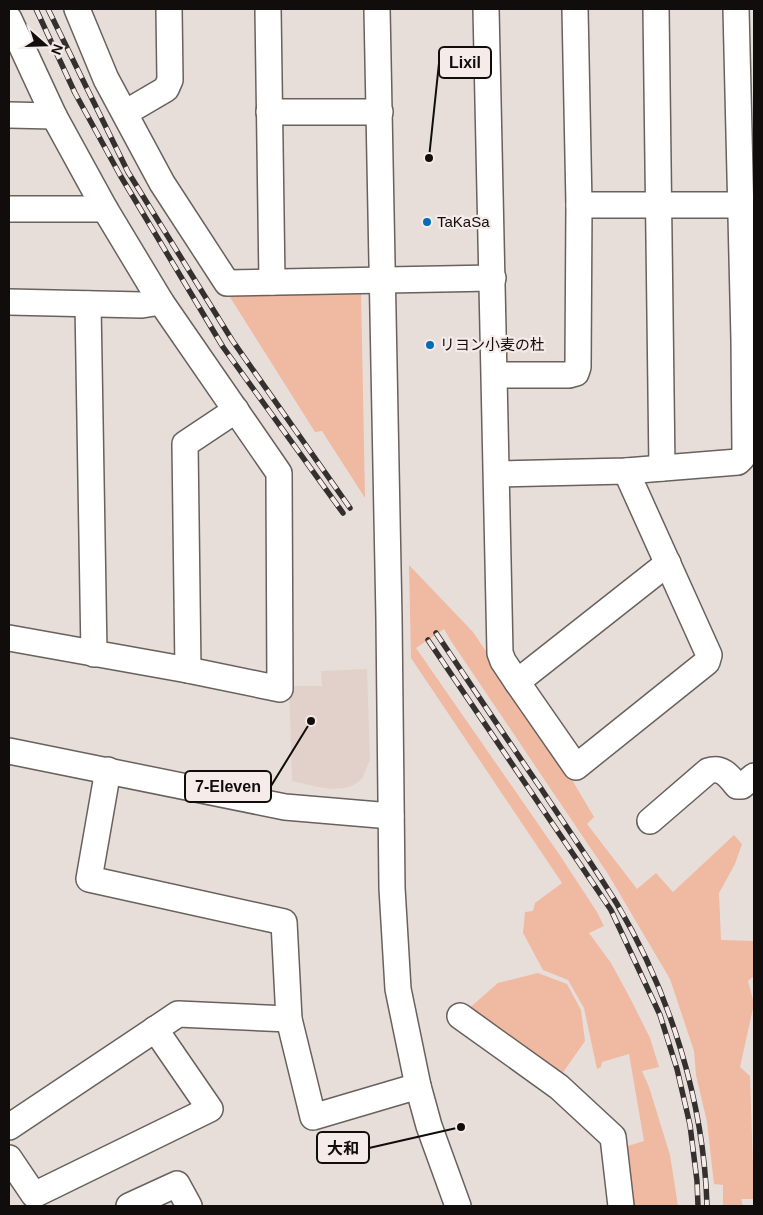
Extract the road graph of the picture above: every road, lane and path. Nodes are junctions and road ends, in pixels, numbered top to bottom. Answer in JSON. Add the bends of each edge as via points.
{"nodes":[{"id":1,"x":77,"y":9,"type":"edge"},
{"id":2,"x":168,"y":9,"type":"edge"},
{"id":3,"x":268,"y":9,"type":"edge"},
{"id":4,"x":377,"y":9,"type":"edge"},
{"id":5,"x":486,"y":9,"type":"edge"},
{"id":6,"x":575,"y":9,"type":"edge"},
{"id":7,"x":656,"y":9,"type":"edge"},
{"id":8,"x":736,"y":9,"type":"edge"},
{"id":9,"x":9,"y":21,"type":"edge"},
{"id":10,"x":269,"y":112,"type":"junction"},
{"id":11,"x":380,"y":112,"type":"junction"},
{"id":12,"x":126,"y":113,"type":"junction"},
{"id":13,"x":9,"y":115,"type":"edge"},
{"id":14,"x":54,"y":116,"type":"junction"},
{"id":15,"x":578,"y":205,"type":"junction"},
{"id":16,"x":741,"y":205,"type":"junction"},
{"id":17,"x":660,"y":206,"type":"junction"},
{"id":18,"x":9,"y":208,"type":"edge"},
{"id":19,"x":104,"y":209,"type":"junction"},
{"id":20,"x":493,"y":278,"type":"junction"},
{"id":21,"x":382,"y":280,"type":"junction"},
{"id":22,"x":272,"y":282,"type":"junction"},
{"id":23,"x":9,"y":302,"type":"edge"},
{"id":24,"x":161,"y":302,"type":"junction"},
{"id":25,"x":88,"y":304,"type":"junction"},
{"id":26,"x":749,"y":340,"type":"edge"},
{"id":27,"x":496,"y":374,"type":"junction"},
{"id":28,"x":236,"y":410,"type":"junction"},
{"id":29,"x":662,"y":468,"type":"junction"},
{"id":30,"x":626,"y":471,"type":"junction"},
{"id":31,"x":498,"y":474,"type":"junction"},
{"id":32,"x":668,"y":563,"type":"junction"},
{"id":33,"x":9,"y":638,"type":"edge"},
{"id":34,"x":94,"y":654,"type":"junction"},
{"id":35,"x":188,"y":670,"type":"junction"},
{"id":36,"x":517,"y":682,"type":"junction"},
{"id":37,"x":9,"y":751,"type":"edge"},
{"id":38,"x":108,"y":770,"type":"junction"},
{"id":39,"x":754,"y":776,"type":"edge"},
{"id":40,"x":391,"y":816,"type":"junction"},
{"id":41,"x":650,"y":822,"type":"dead end"},
{"id":42,"x":460,"y":1016,"type":"dead end"},
{"id":43,"x":289,"y":1020,"type":"junction"},
{"id":44,"x":155,"y":1029,"type":"junction"},
{"id":45,"x":418,"y":1086,"type":"junction"},
{"id":46,"x":9,"y":1127,"type":"edge"},
{"id":47,"x":9,"y":1158,"type":"edge"},
{"id":48,"x":129,"y":1206,"type":"edge"},
{"id":49,"x":189,"y":1206,"type":"edge"},
{"id":50,"x":458,"y":1206,"type":"edge"},
{"id":51,"x":621,"y":1206,"type":"edge"}],
"edges":[{"from":1,"to":12,"type":"street","via":[[106,79]]},
{"from":2,"to":12,"type":"street","via":[[170,80],[166,89]]},
{"from":3,"to":10,"type":"street"},
{"from":4,"to":11,"type":"street"},
{"from":5,"to":20,"type":"street"},
{"from":6,"to":15,"type":"street"},
{"from":7,"to":17,"type":"street"},
{"from":8,"to":16,"type":"street"},
{"from":9,"to":14,"type":"street"},
{"from":10,"to":11,"type":"street"},
{"from":10,"to":22,"type":"street"},
{"from":11,"to":21,"type":"street"},
{"from":12,"to":22,"type":"street","via":[[162,183],[227,283]]},
{"from":13,"to":14,"type":"street"},
{"from":14,"to":19,"type":"street"},
{"from":15,"to":17,"type":"street"},
{"from":15,"to":27,"type":"street","via":[[576,373]]},
{"from":16,"to":17,"type":"street"},
{"from":16,"to":26,"type":"street"},
{"from":17,"to":29,"type":"street"},
{"from":18,"to":19,"type":"street"},
{"from":19,"to":24,"type":"street"},
{"from":20,"to":21,"type":"street"},
{"from":20,"to":27,"type":"street"},
{"from":21,"to":22,"type":"street"},
{"from":21,"to":40,"type":"street"},
{"from":23,"to":25,"type":"street"},
{"from":24,"to":25,"type":"street","via":[[142,306]]},
{"from":24,"to":28,"type":"street"},
{"from":25,"to":34,"type":"street"},
{"from":26,"to":29,"type":"street","via":[[745,452],[742,458],[738,462]]},
{"from":27,"to":31,"type":"street"},
{"from":28,"to":35,"type":"street","via":[[185,444]]},
{"from":28,"to":35,"type":"street","via":[[279,473],[280,689]]},
{"from":29,"to":30,"type":"street"},
{"from":30,"to":31,"type":"street"},
{"from":30,"to":32,"type":"street"},
{"from":31,"to":36,"type":"street","via":[[500,653]]},
{"from":32,"to":36,"type":"street"},
{"from":32,"to":36,"type":"street","via":[[708,655],[706,662],[576,767]]},
{"from":33,"to":34,"type":"street"},
{"from":34,"to":35,"type":"street"},
{"from":37,"to":38,"type":"street"},
{"from":38,"to":40,"type":"street","via":[[285,807]]},
{"from":38,"to":43,"type":"street","via":[[89,880],[284,922]]},
{"from":39,"to":41,"type":"street","via":[[742,786],[737,786],[720,770],[708,771]]},
{"from":40,"to":45,"type":"street","via":[[398,989]]},
{"from":42,"to":51,"type":"street","via":[[559,1087],[613,1137]]},
{"from":43,"to":44,"type":"street","via":[[178,1014]]},
{"from":43,"to":45,"type":"street","via":[[313,1117]]},
{"from":44,"to":46,"type":"street"},
{"from":44,"to":47,"type":"street","via":[[210,1109],[34,1195]]},
{"from":45,"to":50,"type":"street","via":[[428,1126]]},
{"from":48,"to":49,"type":"street","via":[[177,1184]]}]}
